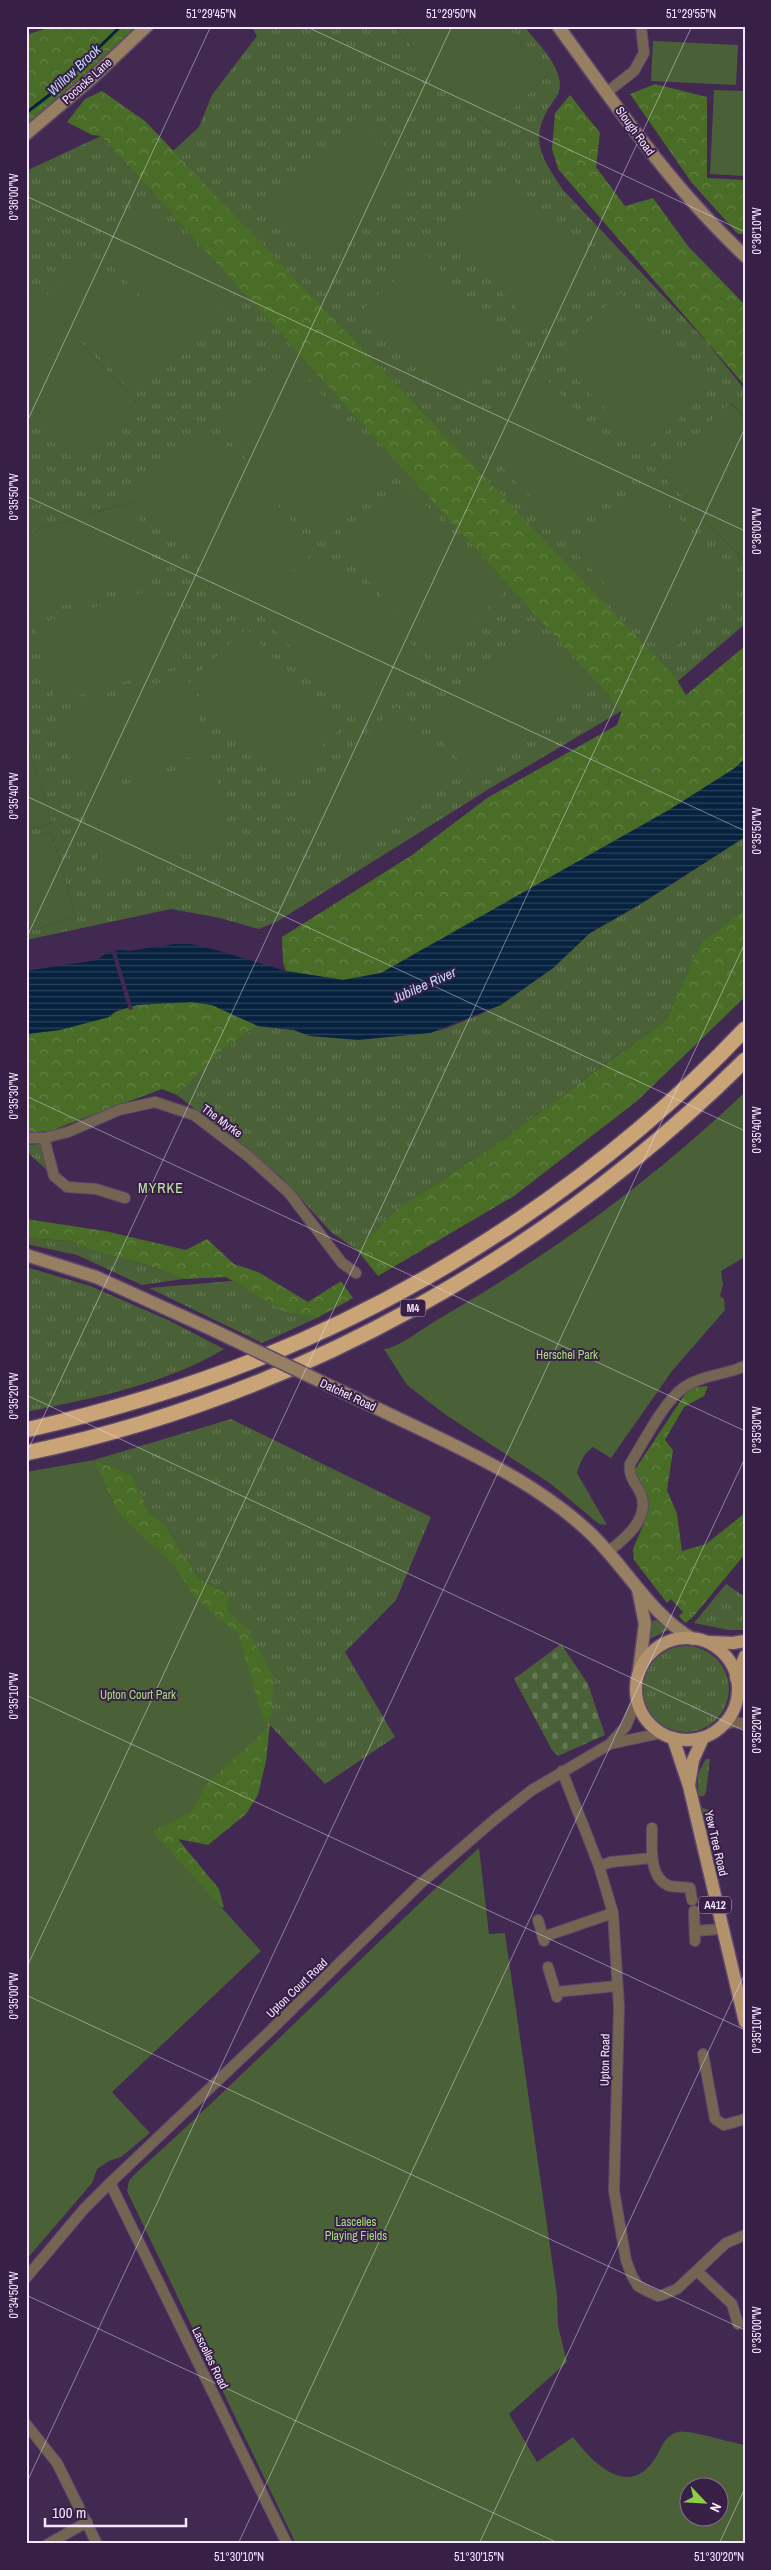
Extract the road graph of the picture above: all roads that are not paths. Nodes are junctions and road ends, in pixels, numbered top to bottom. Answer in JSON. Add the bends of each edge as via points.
{"nodes":[{"id":1,"x":147,"y":26,"type":"edge"},
{"id":2,"x":558,"y":26,"type":"edge"},
{"id":3,"x":641,"y":26,"type":"edge"},
{"id":4,"x":606,"y":92,"type":"junction"},
{"id":5,"x":26,"y":134,"type":"edge"},
{"id":6,"x":718,"y":230,"type":"junction"},
{"id":7,"x":745,"y":244,"type":"edge"},
{"id":8,"x":745,"y":256,"type":"edge"},
{"id":9,"x":745,"y":1029,"type":"edge"},
{"id":10,"x":745,"y":1060,"type":"edge"},
{"id":11,"x":26,"y":1138,"type":"edge"},
{"id":12,"x":44,"y":1138,"type":"junction"},
{"id":13,"x":125,"y":1198,"type":"dead end"},
{"id":14,"x":26,"y":1255,"type":"edge"},
{"id":15,"x":356,"y":1273,"type":"dead end"},
{"id":16,"x":745,"y":1366,"type":"edge"},
{"id":17,"x":26,"y":1430,"type":"edge"},
{"id":18,"x":26,"y":1453,"type":"edge"},
{"id":19,"x":608,"y":1552,"type":"junction"},
{"id":20,"x":637,"y":1587,"type":"junction"},
{"id":21,"x":693,"y":1639,"type":"junction"},
{"id":22,"x":745,"y":1641,"type":"edge"},
{"id":23,"x":706,"y":1642,"type":"junction"},
{"id":24,"x":745,"y":1656,"type":"edge"},
{"id":25,"x":639,"y":1671,"type":"junction"},
{"id":26,"x":737,"y":1681,"type":"junction"},
{"id":27,"x":745,"y":1696,"type":"edge"},
{"id":28,"x":637,"y":1700,"type":"junction"},
{"id":29,"x":745,"y":1724,"type":"edge"},
{"id":30,"x":723,"y":1725,"type":"junction"},
{"id":31,"x":667,"y":1736,"type":"junction"},
{"id":32,"x":703,"y":1738,"type":"junction"},
{"id":33,"x":610,"y":1744,"type":"junction"},
{"id":34,"x":562,"y":1771,"type":"junction"},
{"id":35,"x":689,"y":1786,"type":"junction"},
{"id":36,"x":652,"y":1828,"type":"dead end"},
{"id":37,"x":652,"y":1858,"type":"junction"},
{"id":38,"x":599,"y":1866,"type":"junction"},
{"id":39,"x":692,"y":1900,"type":"dead end"},
{"id":40,"x":694,"y":1911,"type":"dead end"},
{"id":41,"x":613,"y":1913,"type":"junction"},
{"id":42,"x":538,"y":1920,"type":"dead end"},
{"id":43,"x":721,"y":1929,"type":"junction"},
{"id":44,"x":548,"y":1966,"type":"dead end"},
{"id":45,"x":617,"y":1986,"type":"junction"},
{"id":46,"x":745,"y":2022,"type":"edge"},
{"id":47,"x":703,"y":2054,"type":"dead end"},
{"id":48,"x":745,"y":2119,"type":"edge"},
{"id":49,"x":110,"y":2183,"type":"junction"},
{"id":50,"x":745,"y":2235,"type":"edge"},
{"id":51,"x":697,"y":2271,"type":"junction"},
{"id":52,"x":26,"y":2278,"type":"edge"},
{"id":53,"x":738,"y":2324,"type":"dead end"},
{"id":54,"x":26,"y":2424,"type":"edge"},
{"id":55,"x":87,"y":2522,"type":"junction"},
{"id":56,"x":48,"y":2544,"type":"edge"},
{"id":57,"x":97,"y":2544,"type":"edge"},
{"id":58,"x":287,"y":2544,"type":"edge"}],
"edges":[{"from":1,"to":5,"type":"main road","name":"Pococks Lane"},
{"from":2,"to":4,"type":"main road","name":"Slough Road"},
{"from":3,"to":4,"type":"street","via":[[644,53],[634,70]]},
{"from":4,"to":6,"type":"main road","name":"Slough Road","via":[[657,161]]},
{"from":6,"to":7,"type":"main road","name":"Slough Road"},
{"from":6,"to":8,"type":"main road","name":"Slough Road"},
{"from":9,"to":17,"type":"highway","number":"M4","via":[[685,1088],[588,1170],[488,1239],[416,1282],[257,1360],[121,1406]]},
{"from":10,"to":18,"type":"highway","number":"M4","via":[[652,1145],[582,1201],[430,1299],[352,1341],[257,1382],[173,1413],[77,1442]]},
{"from":11,"to":12,"type":"street","name":"The Myrke"},
{"from":12,"to":13,"type":"street","via":[[54,1176],[67,1187]]},
{"from":12,"to":15,"type":"street","name":"The Myrke","via":[[85,1127],[119,1110],[155,1102],[194,1114],[289,1193],[342,1263]]},
{"from":14,"to":19,"type":"main road","name":"Datchet Road","bridge":true,"via":[[102,1280],[465,1451],[546,1498],[576,1520]]},
{"from":16,"to":19,"type":"street","via":[[695,1382],[683,1388],[672,1400],[630,1464],[630,1477],[642,1498],[641,1517],[631,1532]]},
{"from":19,"to":20,"type":"main road","name":"Datchet Road"},
{"from":20,"to":21,"type":"main road","name":"Datchet Road","via":[[670,1623]]},
{"from":20,"to":25,"type":"main road","name":"Datchet Road","via":[[645,1624]]},
{"from":21,"to":23,"type":"main road"},
{"from":21,"to":25,"type":"main road","via":[[667,1642],[655,1649]]},
{"from":22,"to":23,"type":"main road"},
{"from":23,"to":26,"type":"main road","via":[[726,1656]]},
{"from":24,"to":26,"type":"main road"},
{"from":25,"to":28,"type":"main road"},
{"from":26,"to":27,"type":"street"},
{"from":26,"to":30,"type":"main road","via":[[737,1699]]},
{"from":28,"to":31,"type":"main road","via":[[650,1725]]},
{"from":28,"to":33,"type":"street","name":"Upton Court Road","via":[[626,1726]]},
{"from":29,"to":30,"type":"street","via":[[733,1722]]},
{"from":30,"to":32,"type":"main road"},
{"from":31,"to":32,"type":"main road","via":[[688,1740]]},
{"from":31,"to":33,"type":"street","name":"Upton Court Road"},
{"from":31,"to":35,"type":"main road","name":"Yew Tree Road","number":"A412"},
{"from":32,"to":35,"type":"main road","name":"Yew Tree Road","number":"A412","via":[[693,1760]]},
{"from":33,"to":34,"type":"street","name":"Upton Court Road"},
{"from":34,"to":38,"type":"street","name":"Upton Road"},
{"from":34,"to":49,"type":"street","name":"Upton Court Road","via":[[494,1820],[420,1884]]},
{"from":35,"to":43,"type":"main road","name":"Yew Tree Road","number":"A412"},
{"from":36,"to":37,"type":"street"},
{"from":37,"to":38,"type":"street"},
{"from":37,"to":39,"type":"street","via":[[659,1876],[668,1885],[690,1888]]},
{"from":38,"to":41,"type":"street","name":"Upton Road"},
{"from":40,"to":43,"type":"street","via":[[695,1936]]},
{"from":41,"to":42,"type":"street","via":[[543,1939]]},
{"from":41,"to":45,"type":"street","name":"Upton Road"},
{"from":43,"to":46,"type":"main road","name":"Yew Tree Road","number":"A412"},
{"from":44,"to":45,"type":"street","via":[[557,1995]]},
{"from":45,"to":51,"type":"street","name":"Upton Road","via":[[614,2191],[626,2260],[638,2286],[658,2296],[676,2289]]},
{"from":47,"to":48,"type":"street","via":[[716,2119],[724,2125]]},
{"from":49,"to":52,"type":"street","name":"Upton Court Road"},
{"from":49,"to":58,"type":"street","name":"Lascelles Road"},
{"from":50,"to":51,"type":"street","name":"Upton Road","via":[[726,2243]]},
{"from":51,"to":53,"type":"street","via":[[732,2304]]},
{"from":54,"to":55,"type":"street","via":[[58,2463]]},
{"from":55,"to":56,"type":"street"},
{"from":55,"to":57,"type":"street"}]}
